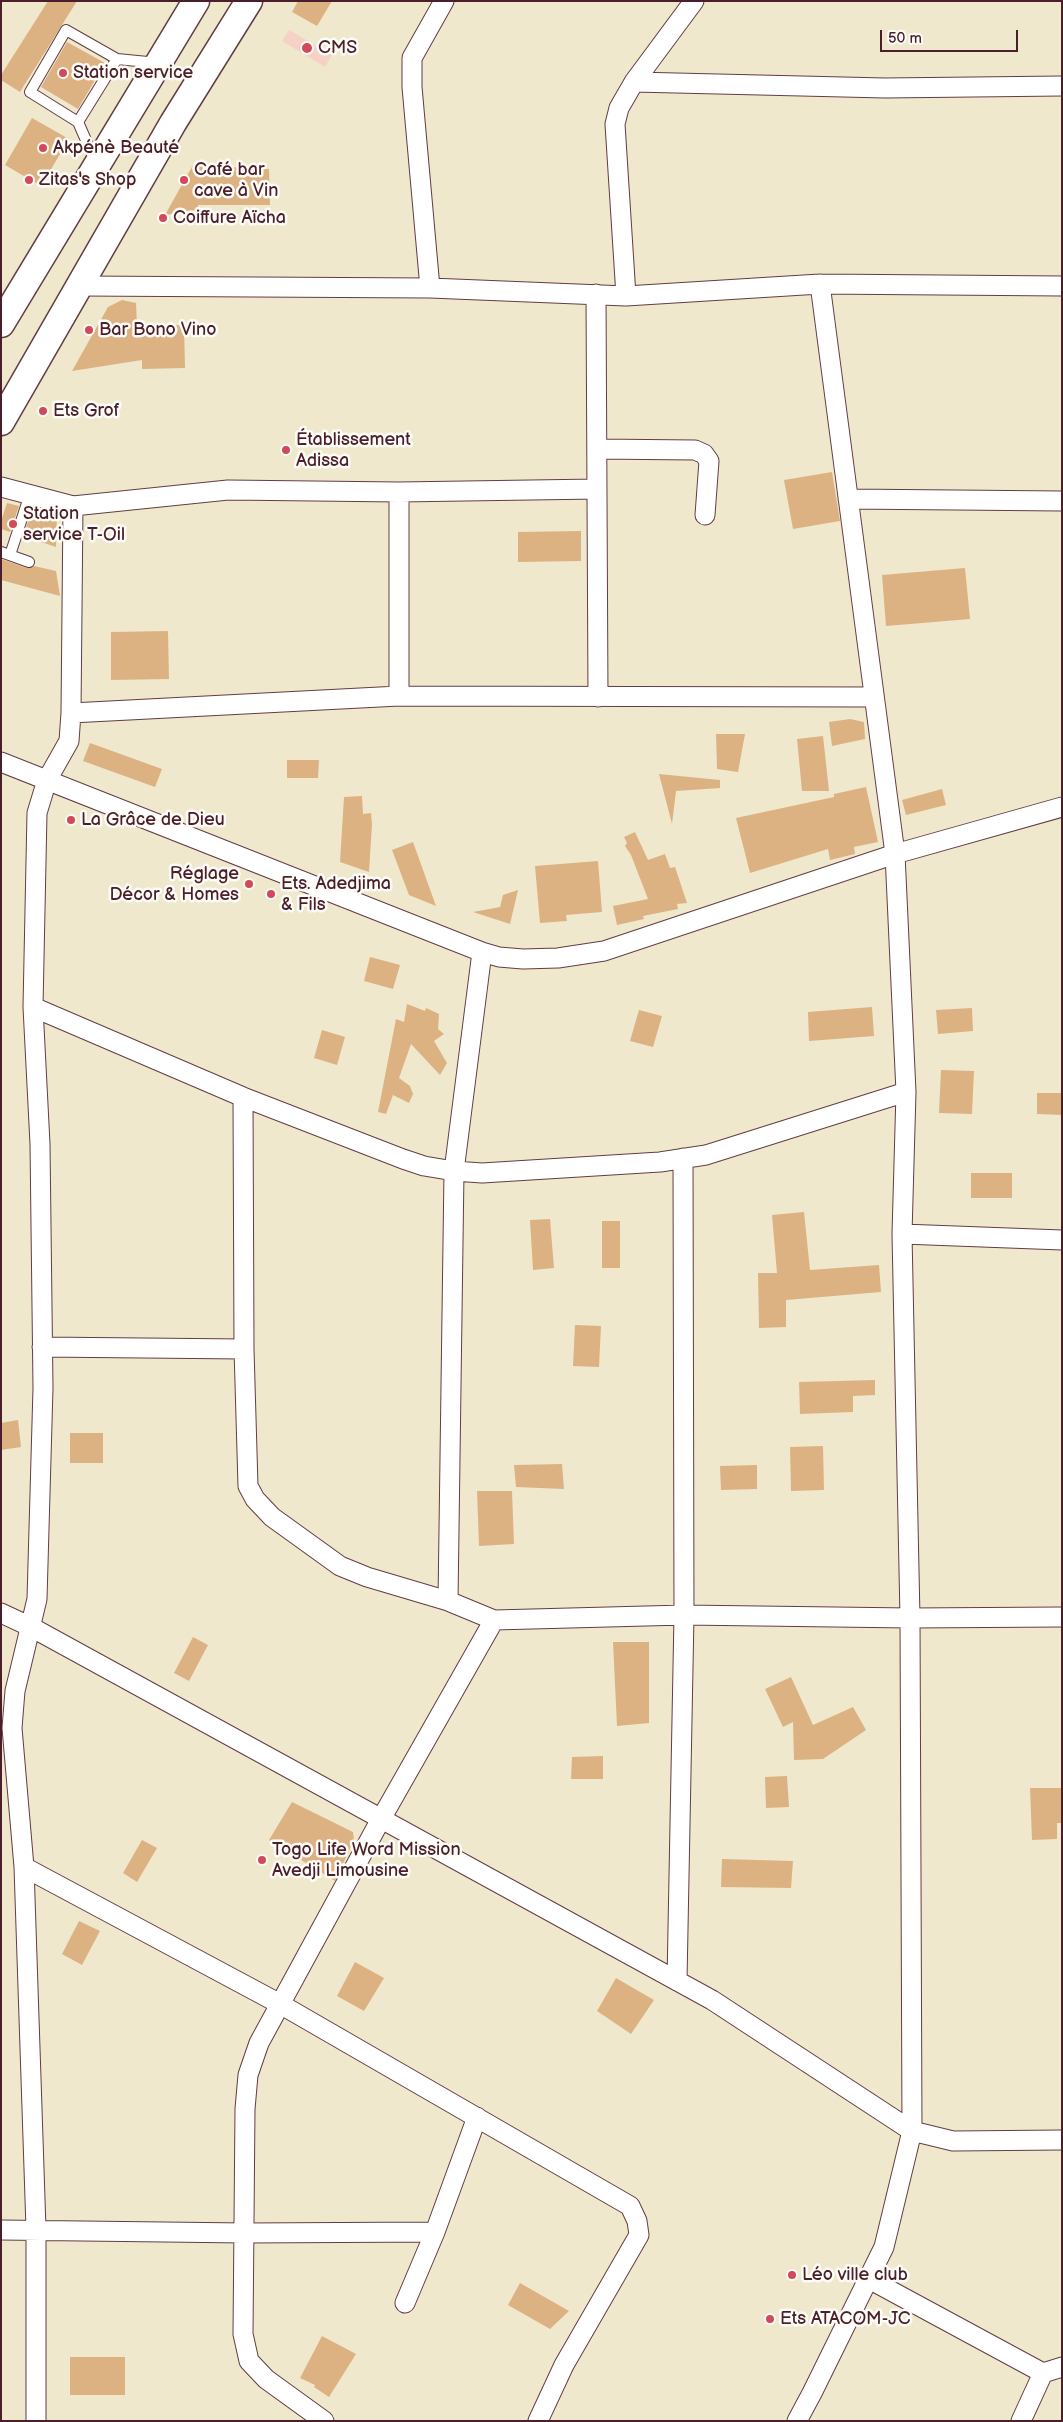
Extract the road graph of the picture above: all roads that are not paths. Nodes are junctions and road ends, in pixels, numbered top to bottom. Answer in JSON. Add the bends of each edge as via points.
{"nodes":[{"id":1,"x":196,"y":1,"type":"edge"},
{"id":2,"x":249,"y":1,"type":"edge"},
{"id":3,"x":444,"y":1,"type":"edge"},
{"id":4,"x":694,"y":1,"type":"edge"},
{"id":5,"x":117,"y":58,"type":"junction"},
{"id":6,"x":159,"y":63,"type":"junction"},
{"id":7,"x":634,"y":82,"type":"junction"},
{"id":8,"x":1062,"y":86,"type":"edge"},
{"id":9,"x":60,"y":99,"type":"dead end"},
{"id":10,"x":55,"y":108,"type":"junction"},
{"id":11,"x":78,"y":122,"type":"junction"},
{"id":12,"x":97,"y":166,"type":"junction"},
{"id":13,"x":820,"y":284,"type":"junction"},
{"id":14,"x":80,"y":286,"type":"junction"},
{"id":15,"x":1062,"y":286,"type":"edge"},
{"id":16,"x":430,"y":288,"type":"junction"},
{"id":17,"x":596,"y":294,"type":"junction"},
{"id":18,"x":626,"y":296,"type":"junction"},
{"id":19,"x":1,"y":324,"type":"edge"},
{"id":20,"x":1,"y":422,"type":"edge"},
{"id":21,"x":597,"y":449,"type":"junction"},
{"id":22,"x":1,"y":486,"type":"edge"},
{"id":23,"x":597,"y":490,"type":"junction"},
{"id":24,"x":399,"y":492,"type":"junction"},
{"id":25,"x":30,"y":494,"type":"junction"},
{"id":26,"x":848,"y":499,"type":"junction"},
{"id":27,"x":1062,"y":501,"type":"edge"},
{"id":28,"x":72,"y":506,"type":"junction"},
{"id":29,"x":706,"y":515,"type":"dead end"},
{"id":30,"x":6,"y":554,"type":"edge"},
{"id":31,"x":29,"y":562,"type":"dead end"},
{"id":32,"x":399,"y":696,"type":"junction"},
{"id":33,"x":598,"y":697,"type":"junction"},
{"id":34,"x":874,"y":697,"type":"junction"},
{"id":35,"x":71,"y":713,"type":"junction"},
{"id":36,"x":1,"y":762,"type":"edge"},
{"id":37,"x":47,"y":780,"type":"junction"},
{"id":38,"x":1062,"y":807,"type":"edge"},
{"id":39,"x":895,"y":854,"type":"junction"},
{"id":40,"x":482,"y":952,"type":"junction"},
{"id":41,"x":33,"y":1007,"type":"junction"},
{"id":42,"x":906,"y":1092,"type":"junction"},
{"id":43,"x":243,"y":1097,"type":"junction"},
{"id":44,"x":683,"y":1158,"type":"junction"},
{"id":45,"x":454,"y":1171,"type":"junction"},
{"id":46,"x":902,"y":1234,"type":"junction"},
{"id":47,"x":1062,"y":1240,"type":"edge"},
{"id":48,"x":42,"y":1347,"type":"junction"},
{"id":49,"x":244,"y":1349,"type":"junction"},
{"id":50,"x":448,"y":1601,"type":"junction"},
{"id":51,"x":1,"y":1613,"type":"edge"},
{"id":52,"x":684,"y":1615,"type":"junction"},
{"id":53,"x":1062,"y":1617,"type":"edge"},
{"id":54,"x":910,"y":1618,"type":"junction"},
{"id":55,"x":494,"y":1620,"type":"junction"},
{"id":56,"x":31,"y":1627,"type":"junction"},
{"id":57,"x":381,"y":1819,"type":"junction"},
{"id":58,"x":24,"y":1867,"type":"junction"},
{"id":59,"x":677,"y":1981,"type":"junction"},
{"id":60,"x":280,"y":2004,"type":"junction"},
{"id":61,"x":477,"y":2117,"type":"junction"},
{"id":62,"x":912,"y":2131,"type":"junction"},
{"id":63,"x":1062,"y":2140,"type":"edge"},
{"id":64,"x":36,"y":2229,"type":"junction"},
{"id":65,"x":1,"y":2230,"type":"edge"},
{"id":66,"x":435,"y":2232,"type":"junction"},
{"id":67,"x":245,"y":2233,"type":"junction"},
{"id":68,"x":869,"y":2279,"type":"junction"},
{"id":69,"x":405,"y":2302,"type":"dead end"},
{"id":70,"x":1062,"y":2367,"type":"edge"},
{"id":71,"x":1043,"y":2373,"type":"junction"},
{"id":72,"x":36,"y":2421,"type":"edge"},
{"id":73,"x":324,"y":2421,"type":"edge"},
{"id":74,"x":538,"y":2421,"type":"edge"},
{"id":75,"x":796,"y":2421,"type":"edge"},
{"id":76,"x":1021,"y":2421,"type":"edge"}],
"edges":[{"from":1,"to":6,"type":"main road"},
{"from":2,"to":14,"type":"main road","via":[[173,123]]},
{"from":3,"to":16,"type":"street","via":[[412,58]]},
{"from":4,"to":7,"type":"street"},
{"from":5,"to":6,"type":"lane"},
{"from":5,"to":10,"type":"lane","via":[[91,50],[66,30],[30,92]]},
{"from":5,"to":11,"type":"lane"},
{"from":6,"to":12,"type":"main road"},
{"from":7,"to":8,"type":"street","via":[[885,88]]},
{"from":7,"to":18,"type":"street","via":[[619,108],[615,124]]},
{"from":9,"to":10,"type":"lane"},
{"from":10,"to":11,"type":"lane"},
{"from":11,"to":12,"type":"lane"},
{"from":12,"to":19,"type":"main road"},
{"from":13,"to":15,"type":"street"},
{"from":13,"to":18,"type":"street"},
{"from":13,"to":26,"type":"street"},
{"from":14,"to":16,"type":"street"},
{"from":14,"to":20,"type":"main road"},
{"from":16,"to":17,"type":"street"},
{"from":17,"to":18,"type":"street"},
{"from":17,"to":21,"type":"street"},
{"from":21,"to":23,"type":"street"},
{"from":21,"to":29,"type":"street","via":[[695,450],[704,454],[710,461]]},
{"from":22,"to":25,"type":"street"},
{"from":23,"to":24,"type":"street"},
{"from":23,"to":33,"type":"street"},
{"from":24,"to":28,"type":"street","via":[[228,490]]},
{"from":24,"to":32,"type":"street"},
{"from":25,"to":28,"type":"street"},
{"from":25,"to":30,"type":"lane"},
{"from":26,"to":27,"type":"street"},
{"from":26,"to":34,"type":"street"},
{"from":28,"to":35,"type":"street"},
{"from":30,"to":31,"type":"lane"},
{"from":32,"to":33,"type":"street"},
{"from":32,"to":35,"type":"street"},
{"from":33,"to":34,"type":"street"},
{"from":34,"to":39,"type":"street"},
{"from":35,"to":37,"type":"street","via":[[69,741]]},
{"from":36,"to":37,"type":"street"},
{"from":37,"to":40,"type":"street"},
{"from":37,"to":41,"type":"street","via":[[37,813]]},
{"from":38,"to":39,"type":"street"},
{"from":39,"to":40,"type":"street","via":[[604,951],[523,959]]},
{"from":39,"to":42,"type":"street"},
{"from":40,"to":45,"type":"street"},
{"from":41,"to":43,"type":"street"},
{"from":41,"to":48,"type":"street","via":[[40,1144]]},
{"from":42,"to":44,"type":"street","via":[[706,1155]]},
{"from":42,"to":46,"type":"street"},
{"from":43,"to":45,"type":"street","via":[[424,1166]]},
{"from":43,"to":49,"type":"street"},
{"from":44,"to":45,"type":"street","via":[[482,1173]]},
{"from":44,"to":52,"type":"street"},
{"from":45,"to":50,"type":"street"},
{"from":46,"to":47,"type":"street"},
{"from":46,"to":54,"type":"street"},
{"from":48,"to":49,"type":"street"},
{"from":48,"to":56,"type":"street","via":[[37,1599]]},
{"from":49,"to":50,"type":"street","via":[[246,1471],[248,1486],[255,1499],[272,1517],[340,1566]]},
{"from":50,"to":55,"type":"street"},
{"from":51,"to":56,"type":"street"},
{"from":52,"to":54,"type":"street"},
{"from":52,"to":55,"type":"street"},
{"from":52,"to":59,"type":"street"},
{"from":53,"to":54,"type":"street"},
{"from":54,"to":62,"type":"street"},
{"from":55,"to":57,"type":"street"},
{"from":56,"to":57,"type":"street"},
{"from":56,"to":58,"type":"street","via":[[15,1691],[12,1728]]},
{"from":57,"to":59,"type":"street"},
{"from":57,"to":60,"type":"street"},
{"from":58,"to":60,"type":"street"},
{"from":58,"to":64,"type":"street"},
{"from":59,"to":62,"type":"street","via":[[712,2000]]},
{"from":60,"to":61,"type":"street"},
{"from":60,"to":67,"type":"street","via":[[259,2044],[248,2075]]},
{"from":61,"to":66,"type":"street"},
{"from":61,"to":74,"type":"street","via":[[630,2206],[638,2221],[639,2235],[564,2365]]},
{"from":62,"to":63,"type":"street","via":[[953,2141]]},
{"from":62,"to":68,"type":"street","via":[[884,2247]]},
{"from":64,"to":65,"type":"street"},
{"from":64,"to":67,"type":"street"},
{"from":64,"to":72,"type":"street"},
{"from":66,"to":67,"type":"street"},
{"from":66,"to":69,"type":"street"},
{"from":67,"to":73,"type":"street","via":[[243,2334],[249,2361],[266,2379]]},
{"from":68,"to":71,"type":"street"},
{"from":68,"to":75,"type":"street"},
{"from":70,"to":71,"type":"street"},
{"from":71,"to":76,"type":"street"}]}
